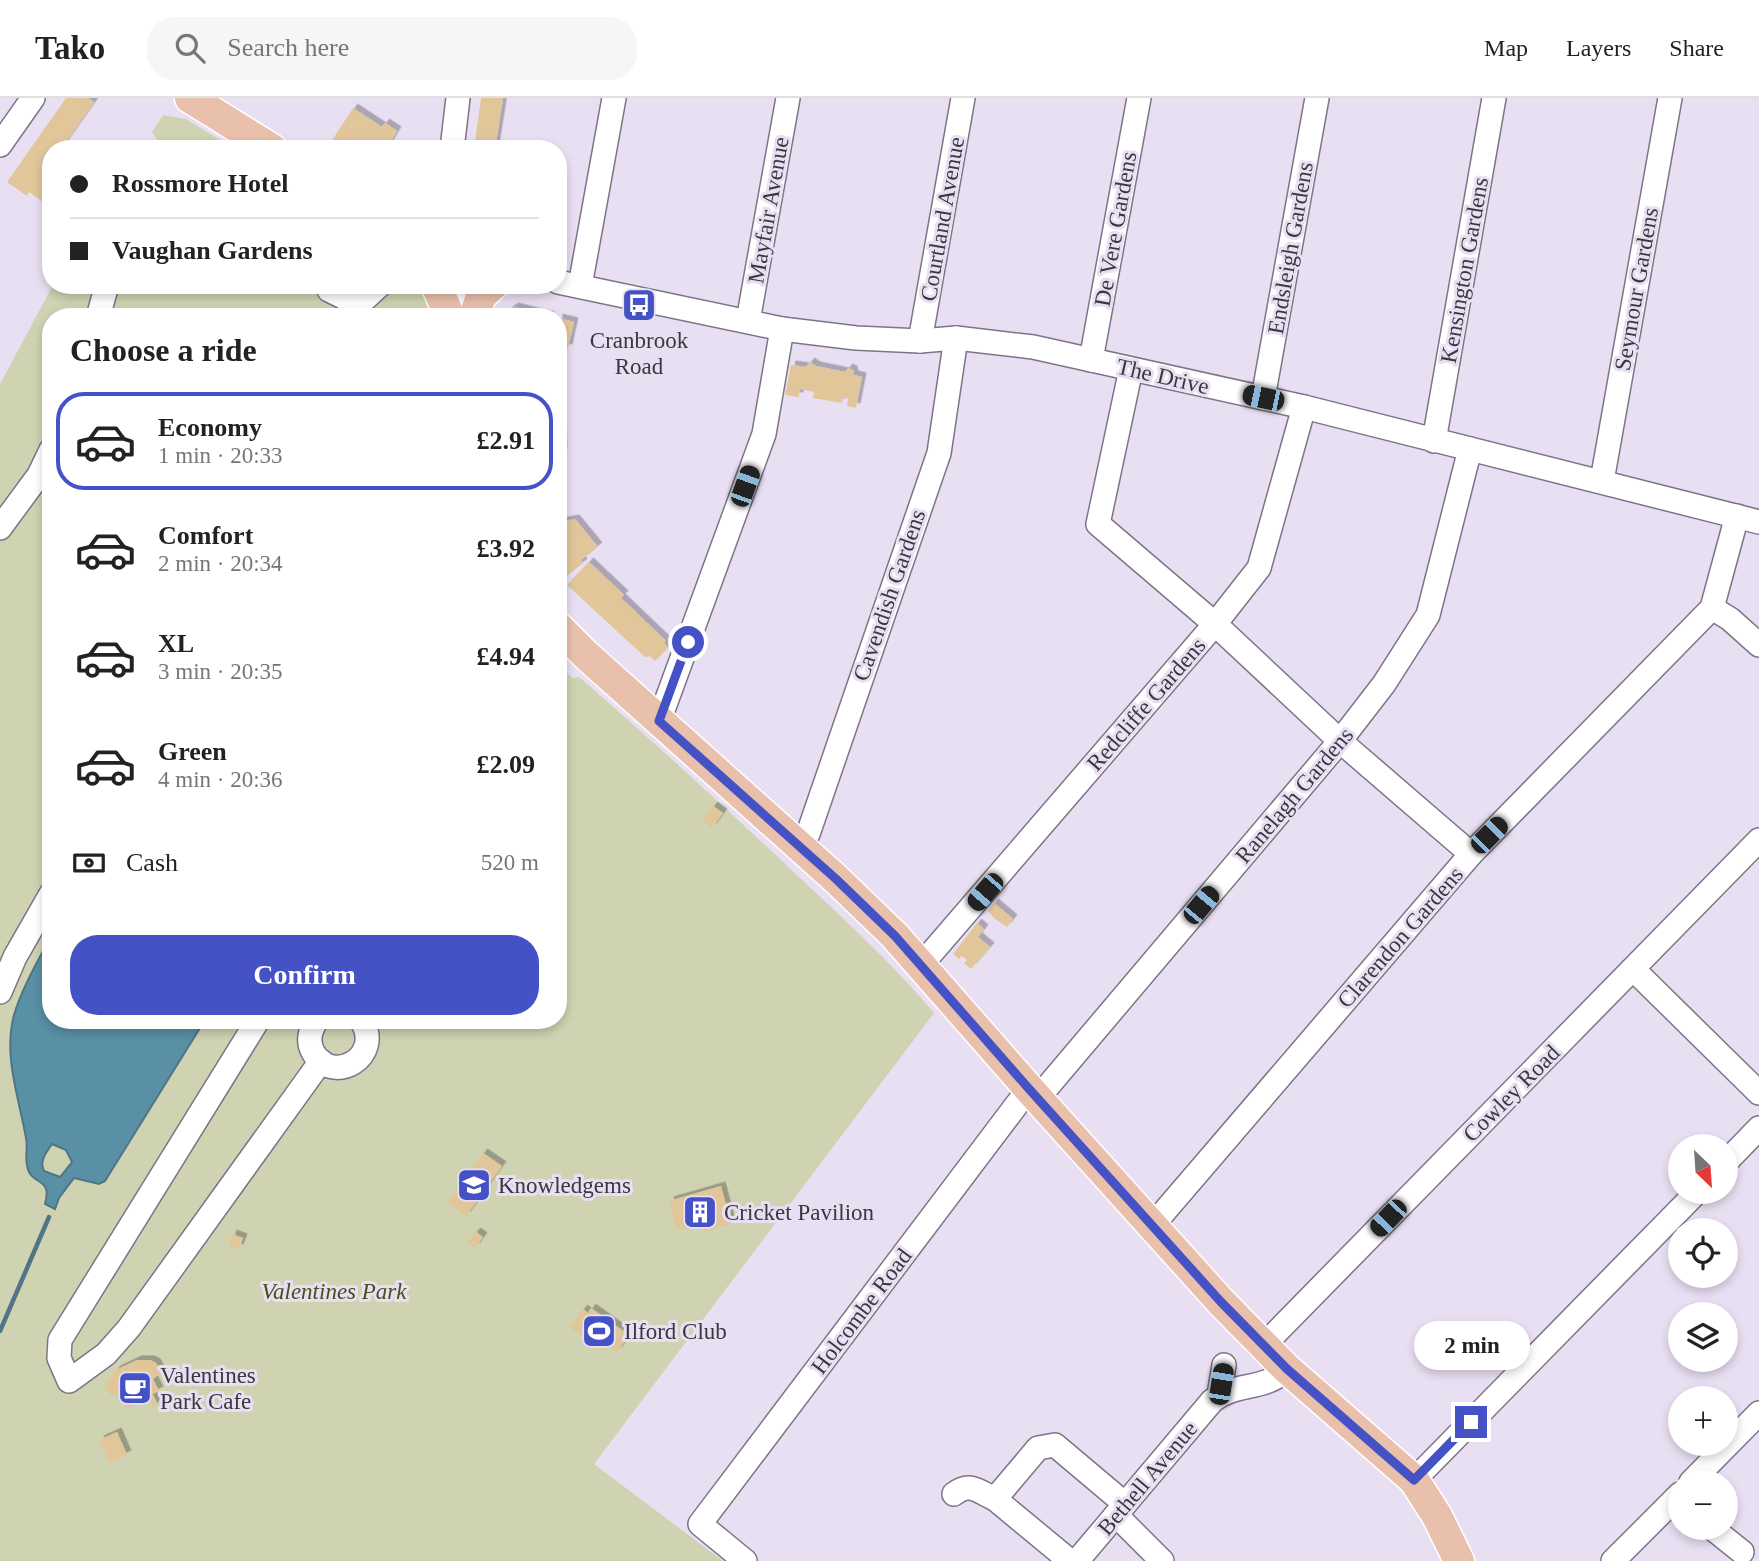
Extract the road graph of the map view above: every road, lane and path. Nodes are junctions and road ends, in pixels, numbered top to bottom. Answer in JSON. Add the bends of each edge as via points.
{"nodes":[{"id":1,"x":33,"y":98,"type":"edge"},
{"id":2,"x":190,"y":98,"type":"edge"},
{"id":3,"x":458,"y":98,"type":"edge"},
{"id":4,"x":614,"y":98,"type":"edge"},
{"id":5,"x":788,"y":98,"type":"edge"},
{"id":6,"x":963,"y":98,"type":"edge"},
{"id":7,"x":1139,"y":98,"type":"edge"},
{"id":8,"x":1317,"y":98,"type":"edge"},
{"id":9,"x":1494,"y":98,"type":"edge"},
{"id":10,"x":1670,"y":98,"type":"edge"},
{"id":11,"x":258,"y":140,"type":"edge"},
{"id":12,"x":453,"y":140,"type":"edge"},
{"id":13,"x":0,"y":145,"type":"edge"},
{"id":14,"x":569,"y":284,"type":"edge"},
{"id":15,"x":333,"y":294,"type":"edge"},
{"id":16,"x":370,"y":294,"type":"edge"},
{"id":17,"x":483,"y":294,"type":"edge"},
{"id":18,"x":453,"y":297,"type":"edge"},
{"id":19,"x":349,"y":308,"type":"edge"},
{"id":20,"x":355,"y":308,"type":"edge"},
{"id":21,"x":748,"y":321,"type":"junction"},
{"id":22,"x":782,"y":329,"type":"junction"},
{"id":23,"x":956,"y":338,"type":"junction"},
{"id":24,"x":920,"y":341,"type":"junction"},
{"id":25,"x":1091,"y":360,"type":"junction"},
{"id":26,"x":1131,"y":369,"type":"junction"},
{"id":27,"x":1263,"y":398,"type":"junction"},
{"id":28,"x":1304,"y":407,"type":"junction"},
{"id":29,"x":1434,"y":441,"type":"junction"},
{"id":30,"x":1470,"y":449,"type":"junction"},
{"id":31,"x":42,"y":469,"type":"edge"},
{"id":32,"x":1602,"y":481,"type":"junction"},
{"id":33,"x":1748,"y":519,"type":"edge"},
{"id":34,"x":0,"y":528,"type":"edge"},
{"id":35,"x":1712,"y":608,"type":"junction"},
{"id":36,"x":1215,"y":624,"type":"junction"},
{"id":37,"x":567,"y":635,"type":"edge"},
{"id":38,"x":1759,"y":645,"type":"edge"},
{"id":39,"x":659,"y":721,"type":"junction"},
{"id":40,"x":1340,"y":741,"type":"junction"},
{"id":41,"x":1759,"y":840,"type":"edge"},
{"id":42,"x":797,"y":844,"type":"junction"},
{"id":43,"x":1471,"y":853,"type":"junction"},
{"id":44,"x":42,"y":910,"type":"edge"},
{"id":45,"x":922,"y":964,"type":"junction"},
{"id":46,"x":1633,"y":969,"type":"junction"},
{"id":47,"x":0,"y":992,"type":"edge"},
{"id":48,"x":252,"y":1029,"type":"edge"},
{"id":49,"x":312,"y":1029,"type":"edge"},
{"id":50,"x":364,"y":1029,"type":"edge"},
{"id":51,"x":321,"y":1062,"type":"junction"},
{"id":52,"x":1759,"y":1093,"type":"edge"},
{"id":53,"x":1034,"y":1094,"type":"junction"},
{"id":54,"x":1759,"y":1128,"type":"edge"},
{"id":55,"x":1738,"y":1150,"type":"edge"},
{"id":56,"x":1685,"y":1204,"type":"edge"},
{"id":57,"x":1152,"y":1226,"type":"junction"},
{"id":58,"x":1263,"y":1346,"type":"junction"},
{"id":59,"x":1224,"y":1365,"type":"dead end"},
{"id":60,"x":1287,"y":1369,"type":"junction"},
{"id":61,"x":1219,"y":1395,"type":"junction"},
{"id":62,"x":1759,"y":1413,"type":"edge"},
{"id":63,"x":1705,"y":1470,"type":"edge"},
{"id":64,"x":1414,"y":1480,"type":"junction"},
{"id":65,"x":954,"y":1494,"type":"dead end"},
{"id":66,"x":995,"y":1499,"type":"junction"},
{"id":67,"x":1668,"y":1508,"type":"edge"},
{"id":68,"x":1121,"y":1510,"type":"junction"},
{"id":69,"x":1727,"y":1540,"type":"edge"},
{"id":70,"x":1742,"y":1552,"type":"dead end"},
{"id":71,"x":745,"y":1561,"type":"edge"},
{"id":72,"x":1070,"y":1561,"type":"edge"},
{"id":73,"x":1077,"y":1561,"type":"edge"},
{"id":74,"x":1162,"y":1561,"type":"edge"},
{"id":75,"x":1459,"y":1561,"type":"edge"},
{"id":76,"x":1614,"y":1561,"type":"edge"}],
"edges":[{"from":1,"to":13,"type":"street"},
{"from":2,"to":11,"type":"main road"},
{"from":3,"to":12,"type":"street"},
{"from":4,"to":14,"type":"street"},
{"from":5,"to":21,"type":"street","name":"Mayfair Avenue"},
{"from":6,"to":24,"type":"street","name":"Courtland Avenue"},
{"from":7,"to":25,"type":"street","name":"De Vere Gardens"},
{"from":8,"to":27,"type":"street","name":"Endsleigh Gardens"},
{"from":9,"to":29,"type":"street","name":"Kensington Gardens"},
{"from":10,"to":32,"type":"street","name":"Seymour Gardens"},
{"from":14,"to":21,"type":"street","name":"The Drive"},
{"from":15,"to":19,"type":"street"},
{"from":16,"to":20,"type":"street"},
{"from":17,"to":18,"type":"main road"},
{"from":21,"to":22,"type":"street","name":"The Drive"},
{"from":22,"to":24,"type":"street","name":"The Drive"},
{"from":22,"to":39,"type":"street","via":[[764,434]]},
{"from":23,"to":24,"type":"street","name":"The Drive"},
{"from":23,"to":25,"type":"street","name":"The Drive","via":[[1033,347]]},
{"from":23,"to":42,"type":"street","name":"Cavendish Gardens","via":[[939,453],[808,834]]},
{"from":25,"to":26,"type":"street","name":"The Drive"},
{"from":26,"to":27,"type":"street","name":"The Drive"},
{"from":26,"to":36,"type":"street","via":[[1098,524]]},
{"from":27,"to":28,"type":"street","name":"The Drive"},
{"from":28,"to":29,"type":"street","name":"The Drive"},
{"from":28,"to":36,"type":"street","name":"Redcliffe Gardens","via":[[1259,568]]},
{"from":29,"to":30,"type":"street","name":"The Drive"},
{"from":30,"to":32,"type":"street","name":"The Drive"},
{"from":30,"to":40,"type":"street","name":"Ranelagh Gardens","via":[[1429,615]]},
{"from":31,"to":34,"type":"street"},
{"from":32,"to":33,"type":"street","name":"The Drive"},
{"from":33,"to":35,"type":"street","name":"Clarendon Gardens"},
{"from":35,"to":38,"type":"street"},
{"from":35,"to":43,"type":"street","name":"Clarendon Gardens"},
{"from":36,"to":40,"type":"street"},
{"from":36,"to":45,"type":"street","name":"Redcliffe Gardens"},
{"from":37,"to":39,"type":"main road"},
{"from":39,"to":42,"type":"main road"},
{"from":40,"to":43,"type":"street"},
{"from":40,"to":53,"type":"street","name":"Ranelagh Gardens"},
{"from":41,"to":46,"type":"street","name":"Cowley Road"},
{"from":42,"to":45,"type":"main road"},
{"from":43,"to":57,"type":"street","name":"Clarendon Gardens"},
{"from":44,"to":47,"type":"street"},
{"from":45,"to":53,"type":"main road"},
{"from":46,"to":52,"type":"street"},
{"from":46,"to":58,"type":"street","name":"Cowley Road"},
{"from":48,"to":51,"type":"street","via":[[60,1340],[59,1358],[69,1381],[106,1354],[129,1328]]},
{"from":49,"to":51,"type":"street","via":[[311,1047]]},
{"from":50,"to":51,"type":"street","via":[[366,1046],[356,1062],[338,1068]]},
{"from":53,"to":57,"type":"main road"},
{"from":53,"to":71,"type":"street","name":"Holcombe Road","via":[[1021,1099],[700,1524]]},
{"from":54,"to":55,"type":"street"},
{"from":56,"to":64,"type":"street"},
{"from":57,"to":58,"type":"main road"},
{"from":58,"to":60,"type":"main road"},
{"from":59,"to":61,"type":"street"},
{"from":60,"to":61,"type":"street","via":[[1263,1385]]},
{"from":60,"to":64,"type":"main road"},
{"from":61,"to":68,"type":"street","name":"Bethell Avenue"},
{"from":62,"to":63,"type":"street"},
{"from":64,"to":75,"type":"main road"},
{"from":65,"to":66,"type":"street","via":[[972,1487]]},
{"from":66,"to":68,"type":"street","via":[[1038,1448],[1055,1445]]},
{"from":66,"to":72,"type":"street"},
{"from":67,"to":76,"type":"street"},
{"from":68,"to":73,"type":"street","name":"Bethell Avenue"},
{"from":68,"to":74,"type":"street"},
{"from":69,"to":70,"type":"street"}]}
